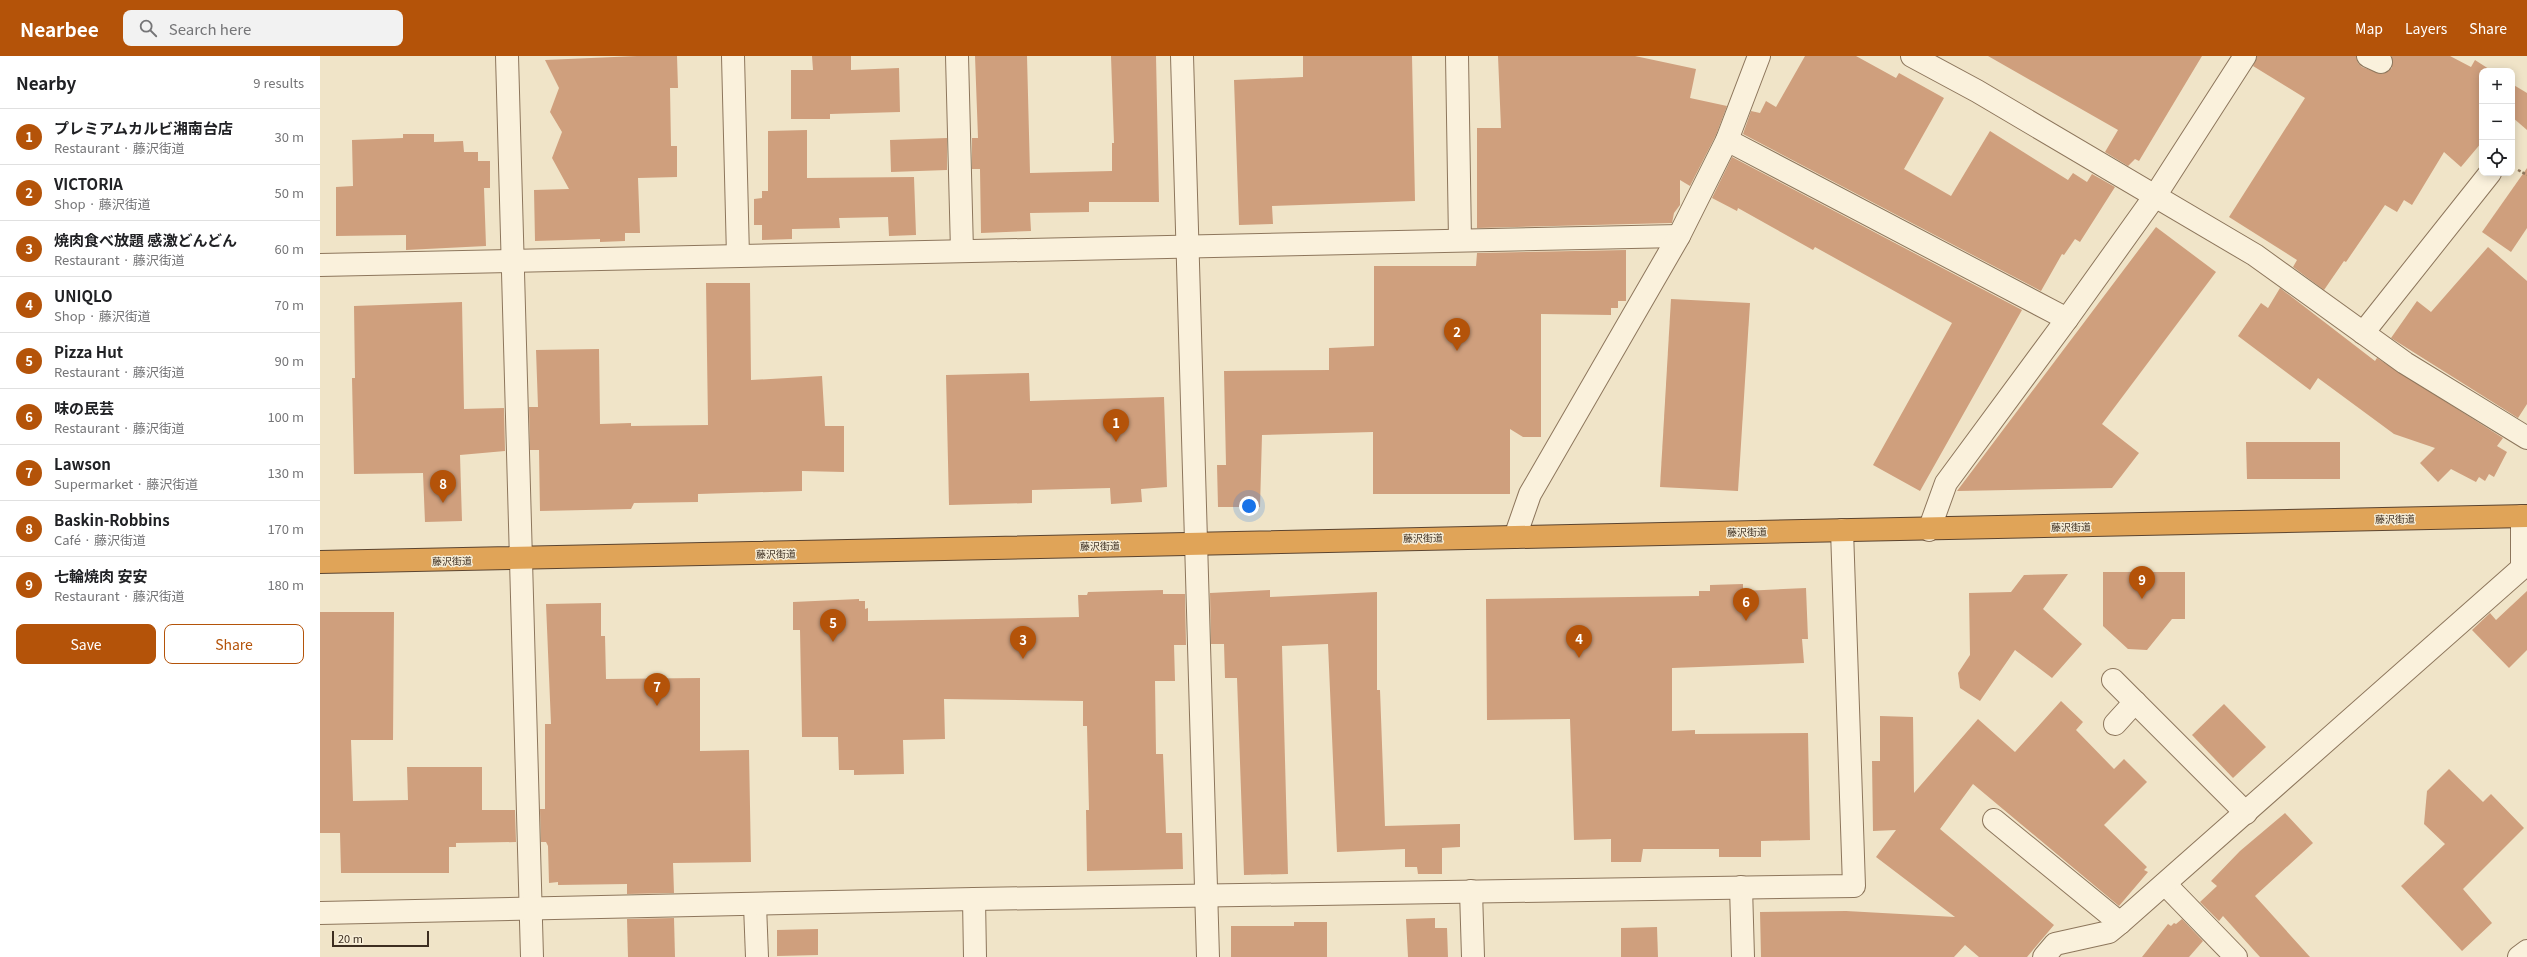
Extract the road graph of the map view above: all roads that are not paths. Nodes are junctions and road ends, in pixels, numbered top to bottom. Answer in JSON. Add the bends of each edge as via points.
{"nodes":[{"id":1,"x":507,"y":56,"type":"edge"},
{"id":2,"x":733,"y":56,"type":"edge"},
{"id":3,"x":957,"y":56,"type":"edge"},
{"id":4,"x":1182,"y":56,"type":"edge"},
{"id":5,"x":1457,"y":56,"type":"edge"},
{"id":6,"x":1759,"y":56,"type":"edge"},
{"id":7,"x":1912,"y":56,"type":"edge"},
{"id":8,"x":2245,"y":56,"type":"edge"},
{"id":9,"x":1727,"y":140,"type":"junction"},
{"id":10,"x":2488,"y":176,"type":"edge"},
{"id":11,"x":2155,"y":196,"type":"junction"},
{"id":12,"x":1679,"y":236,"type":"junction"},
{"id":13,"x":1460,"y":240,"type":"junction"},
{"id":14,"x":1186,"y":246,"type":"junction"},
{"id":15,"x":962,"y":251,"type":"junction"},
{"id":16,"x":738,"y":256,"type":"junction"},
{"id":17,"x":512,"y":261,"type":"junction"},
{"id":18,"x":320,"y":265,"type":"edge"},
{"id":19,"x":2067,"y":319,"type":"junction"},
{"id":20,"x":2363,"y":333,"type":"junction"},
{"id":21,"x":2527,"y":438,"type":"edge"},
{"id":22,"x":2525,"y":516,"type":"edge"},
{"id":23,"x":1842,"y":530,"type":"junction"},
{"id":24,"x":1929,"y":530,"type":"junction"},
{"id":25,"x":1515,"y":536,"type":"junction"},
{"id":26,"x":1196,"y":543,"type":"junction"},
{"id":27,"x":519,"y":560,"type":"junction"},
{"id":28,"x":320,"y":562,"type":"edge"},
{"id":29,"x":2113,"y":680,"type":"dead end"},
{"id":30,"x":2135,"y":702,"type":"junction"},
{"id":31,"x":2115,"y":724,"type":"dead end"},
{"id":32,"x":2246,"y":813,"type":"junction"},
{"id":33,"x":1994,"y":820,"type":"dead end"},
{"id":34,"x":2165,"y":884,"type":"junction"},
{"id":35,"x":1741,"y":887,"type":"junction"},
{"id":36,"x":1471,"y":891,"type":"junction"},
{"id":37,"x":1206,"y":895,"type":"junction"},
{"id":38,"x":974,"y":899,"type":"junction"},
{"id":39,"x":755,"y":905,"type":"junction"},
{"id":40,"x":530,"y":910,"type":"junction"},
{"id":41,"x":320,"y":913,"type":"edge"},
{"id":42,"x":2120,"y":923,"type":"junction"},
{"id":43,"x":2527,"y":951,"type":"edge"},
{"id":44,"x":532,"y":957,"type":"edge"},
{"id":45,"x":756,"y":957,"type":"edge"},
{"id":46,"x":975,"y":957,"type":"edge"},
{"id":47,"x":1208,"y":957,"type":"edge"},
{"id":48,"x":1473,"y":957,"type":"edge"},
{"id":49,"x":1743,"y":957,"type":"edge"},
{"id":50,"x":2044,"y":957,"type":"edge"},
{"id":51,"x":2236,"y":957,"type":"edge"},
{"id":52,"x":2519,"y":957,"type":"edge"}],
"edges":[{"from":1,"to":17,"type":"street"},
{"from":2,"to":16,"type":"street"},
{"from":3,"to":15,"type":"street"},
{"from":4,"to":14,"type":"street"},
{"from":5,"to":13,"type":"street"},
{"from":6,"to":9,"type":"street"},
{"from":7,"to":11,"type":"street","via":[[1977,91]]},
{"from":8,"to":11,"type":"street"},
{"from":9,"to":12,"type":"street"},
{"from":9,"to":19,"type":"street"},
{"from":10,"to":20,"type":"street"},
{"from":11,"to":19,"type":"street"},
{"from":11,"to":20,"type":"street","via":[[2255,256]]},
{"from":12,"to":13,"type":"street"},
{"from":12,"to":25,"type":"street","via":[[1530,494]]},
{"from":13,"to":14,"type":"street"},
{"from":14,"to":15,"type":"street"},
{"from":14,"to":26,"type":"street"},
{"from":15,"to":16,"type":"street"},
{"from":16,"to":17,"type":"street"},
{"from":17,"to":18,"type":"street"},
{"from":17,"to":27,"type":"street"},
{"from":19,"to":24,"type":"street","via":[[1946,483]]},
{"from":20,"to":21,"type":"street","via":[[2405,363]]},
{"from":22,"to":24,"type":"highway","name":"藤沢街道"},
{"from":22,"to":32,"type":"street","via":[[2522,568]]},
{"from":23,"to":24,"type":"highway","name":"藤沢街道"},
{"from":23,"to":25,"type":"highway","name":"藤沢街道"},
{"from":23,"to":35,"type":"street","via":[[1854,886]]},
{"from":25,"to":26,"type":"highway","name":"藤沢街道"},
{"from":26,"to":27,"type":"highway","name":"藤沢街道"},
{"from":26,"to":37,"type":"street"},
{"from":27,"to":28,"type":"highway","name":"藤沢街道"},
{"from":27,"to":40,"type":"street"},
{"from":29,"to":30,"type":"street"},
{"from":30,"to":31,"type":"street"},
{"from":30,"to":32,"type":"street"},
{"from":32,"to":34,"type":"street"},
{"from":33,"to":42,"type":"street"},
{"from":34,"to":42,"type":"street"},
{"from":34,"to":51,"type":"street"},
{"from":35,"to":36,"type":"street"},
{"from":35,"to":49,"type":"street"},
{"from":36,"to":37,"type":"street"},
{"from":36,"to":48,"type":"street"},
{"from":37,"to":38,"type":"street"},
{"from":37,"to":47,"type":"street"},
{"from":38,"to":39,"type":"street"},
{"from":38,"to":46,"type":"street"},
{"from":39,"to":40,"type":"street"},
{"from":39,"to":45,"type":"street"},
{"from":40,"to":41,"type":"street"},
{"from":40,"to":44,"type":"street"},
{"from":42,"to":50,"type":"street","via":[[2109,932],[2055,944]]},
{"from":43,"to":52,"type":"street"}]}
